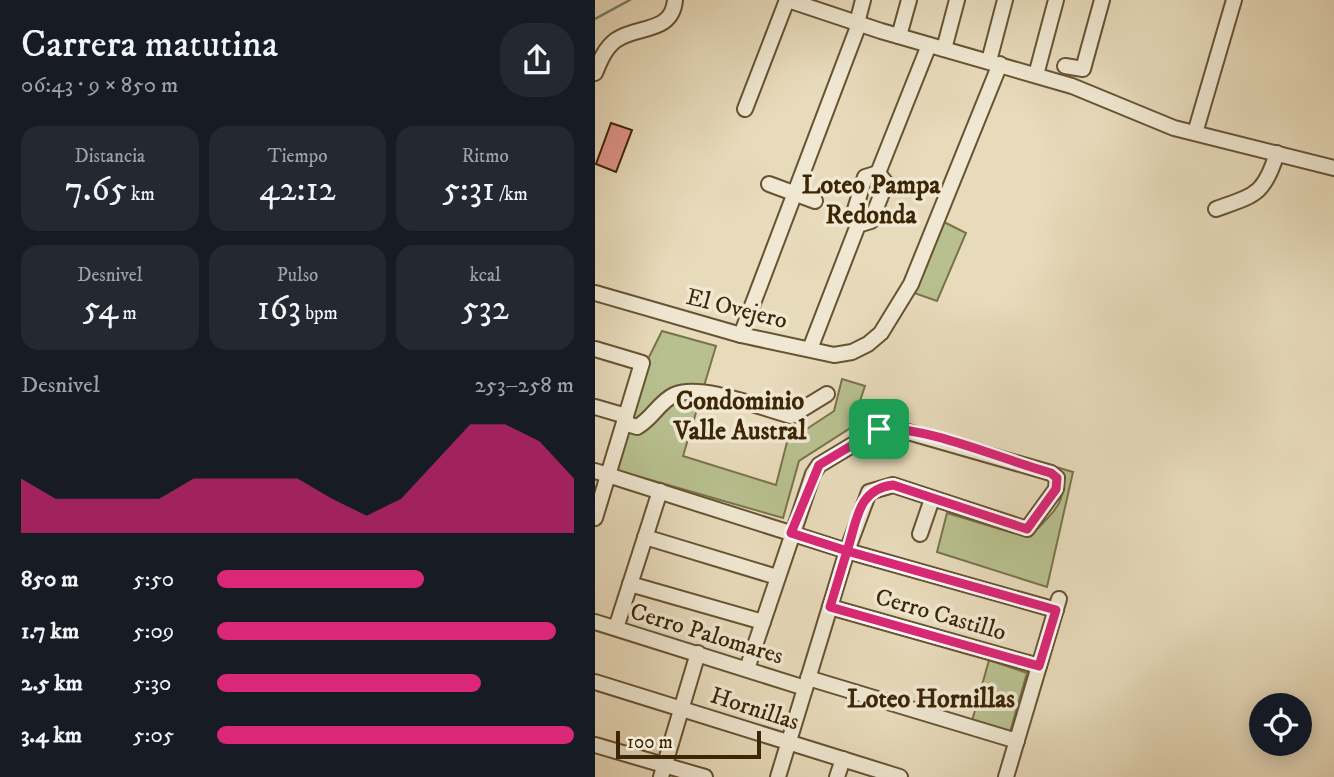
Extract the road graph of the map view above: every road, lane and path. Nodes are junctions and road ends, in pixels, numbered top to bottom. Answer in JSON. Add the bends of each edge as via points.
{"nodes":[{"id":1,"x":675,"y":0,"type":"edge"},
{"id":2,"x":787,"y":0,"type":"edge"},
{"id":3,"x":863,"y":0,"type":"edge"},
{"id":4,"x":909,"y":0,"type":"edge"},
{"id":5,"x":957,"y":0,"type":"edge"},
{"id":6,"x":1005,"y":0,"type":"edge"},
{"id":7,"x":1056,"y":0,"type":"edge"},
{"id":8,"x":1102,"y":0,"type":"edge"},
{"id":9,"x":1234,"y":0,"type":"edge"},
{"id":10,"x":858,"y":24,"type":"junction"},
{"id":11,"x":899,"y":36,"type":"junction"},
{"id":12,"x":936,"y":47,"type":"junction"},
{"id":13,"x":995,"y":63,"type":"junction"},
{"id":14,"x":1065,"y":66,"type":"dead end"},
{"id":15,"x":595,"y":73,"type":"edge"},
{"id":16,"x":1035,"y":75,"type":"junction"},
{"id":17,"x":745,"y":109,"type":"dead end"},
{"id":18,"x":1195,"y":133,"type":"junction"},
{"id":19,"x":1277,"y":153,"type":"junction"},
{"id":20,"x":1334,"y":168,"type":"edge"},
{"id":21,"x":878,"y":173,"type":"junction"},
{"id":22,"x":769,"y":184,"type":"dead end"},
{"id":23,"x":795,"y":193,"type":"junction"},
{"id":24,"x":815,"y":201,"type":"dead end"},
{"id":25,"x":1216,"y":209,"type":"dead end"},
{"id":26,"x":858,"y":225,"type":"junction"},
{"id":27,"x":595,"y":293,"type":"edge"},
{"id":28,"x":741,"y":335,"type":"junction"},
{"id":29,"x":595,"y":349,"type":"edge"},
{"id":30,"x":810,"y":349,"type":"junction"},
{"id":31,"x":827,"y":394,"type":"dead end"},
{"id":32,"x":595,"y":407,"type":"edge"},
{"id":33,"x":625,"y":419,"type":"junction"},
{"id":34,"x":601,"y":473,"type":"edge"},
{"id":35,"x":660,"y":491,"type":"junction"},
{"id":36,"x":932,"y":499,"type":"junction"},
{"id":37,"x":595,"y":518,"type":"edge"},
{"id":38,"x":791,"y":533,"type":"junction"},
{"id":39,"x":920,"y":534,"type":"dead end"},
{"id":40,"x":645,"y":537,"type":"junction"},
{"id":41,"x":847,"y":551,"type":"junction"},
{"id":42,"x":777,"y":577,"type":"junction"},
{"id":43,"x":630,"y":584,"type":"junction"},
{"id":44,"x":830,"y":607,"type":"junction"},
{"id":45,"x":595,"y":622,"type":"edge"},
{"id":46,"x":763,"y":622,"type":"junction"},
{"id":47,"x":616,"y":628,"type":"junction"},
{"id":48,"x":698,"y":653,"type":"junction"},
{"id":49,"x":1039,"y":666,"type":"junction"},
{"id":50,"x":747,"y":669,"type":"junction"},
{"id":51,"x":595,"y":682,"type":"edge"},
{"id":52,"x":807,"y":683,"type":"junction"},
{"id":53,"x":681,"y":708,"type":"junction"},
{"id":54,"x":1017,"y":741,"type":"junction"},
{"id":55,"x":789,"y":743,"type":"junction"},
{"id":56,"x":595,"y":745,"type":"edge"},
{"id":57,"x":843,"y":759,"type":"junction"},
{"id":58,"x":663,"y":771,"type":"edge"},
{"id":59,"x":705,"y":777,"type":"edge"},
{"id":60,"x":778,"y":777,"type":"edge"},
{"id":61,"x":837,"y":777,"type":"edge"},
{"id":62,"x":900,"y":777,"type":"edge"},
{"id":63,"x":1006,"y":777,"type":"edge"}],
"edges":[{"from":1,"to":15,"type":"street","via":[[672,14],[662,24],[614,42]]},
{"from":2,"to":10,"type":"street"},
{"from":2,"to":17,"type":"street"},
{"from":3,"to":10,"type":"street"},
{"from":4,"to":11,"type":"street"},
{"from":5,"to":12,"type":"street"},
{"from":6,"to":13,"type":"street"},
{"from":7,"to":16,"type":"street"},
{"from":8,"to":14,"type":"street","via":[[1083,69]]},
{"from":9,"to":18,"type":"street"},
{"from":10,"to":11,"type":"street"},
{"from":10,"to":23,"type":"street"},
{"from":11,"to":12,"type":"street"},
{"from":12,"to":13,"type":"street"},
{"from":12,"to":21,"type":"street"},
{"from":13,"to":16,"type":"street"},
{"from":13,"to":30,"type":"street","name":"El Ovejero","via":[[911,285],[881,332],[852,352],[834,355]]},
{"from":16,"to":18,"type":"street"},
{"from":18,"to":19,"type":"street"},
{"from":19,"to":20,"type":"street"},
{"from":19,"to":25,"type":"street","via":[[1262,189]]},
{"from":21,"to":26,"type":"street","via":[[865,177],[853,216]]},
{"from":21,"to":26,"type":"street","via":[[886,183],[880,202],[871,221]]},
{"from":22,"to":23,"type":"street"},
{"from":23,"to":24,"type":"street"},
{"from":23,"to":28,"type":"street"},
{"from":26,"to":30,"type":"street"},
{"from":27,"to":28,"type":"street","name":"El Ovejero"},
{"from":28,"to":30,"type":"street","name":"El Ovejero"},
{"from":29,"to":33,"type":"street","via":[[642,363]]},
{"from":31,"to":33,"type":"street","via":[[791,416],[687,392],[666,400],[637,427]]},
{"from":32,"to":33,"type":"street"},
{"from":33,"to":34,"type":"street"},
{"from":34,"to":35,"type":"street"},
{"from":34,"to":37,"type":"street"},
{"from":35,"to":38,"type":"street"},
{"from":35,"to":40,"type":"street"},
{"from":36,"to":38,"type":"street","via":[[1027,529],[1056,489],[1057,478],[894,428],[879,429],[819,465]]},
{"from":36,"to":39,"type":"street"},
{"from":36,"to":41,"type":"street","via":[[893,485],[869,492]]},
{"from":38,"to":41,"type":"street"},
{"from":38,"to":42,"type":"street"},
{"from":40,"to":42,"type":"street"},
{"from":40,"to":43,"type":"street"},
{"from":41,"to":44,"type":"street"},
{"from":41,"to":49,"type":"street","via":[[1057,605]]},
{"from":42,"to":46,"type":"street"},
{"from":43,"to":46,"type":"street"},
{"from":43,"to":47,"type":"street"},
{"from":44,"to":49,"type":"street","name":"Cerro Castillo"},
{"from":44,"to":52,"type":"street"},
{"from":45,"to":47,"type":"street","name":"Cerro Palomares"},
{"from":46,"to":50,"type":"street"},
{"from":47,"to":48,"type":"street","name":"Cerro Palomares"},
{"from":48,"to":50,"type":"street","name":"Cerro Palomares"},
{"from":48,"to":53,"type":"street"},
{"from":49,"to":54,"type":"street"},
{"from":50,"to":52,"type":"street","name":"Cerro Palomares"},
{"from":51,"to":53,"type":"street","name":"Hornillas"},
{"from":52,"to":54,"type":"street","name":"Cerro Palomares"},
{"from":52,"to":55,"type":"street"},
{"from":53,"to":55,"type":"street","name":"Hornillas"},
{"from":53,"to":58,"type":"street"},
{"from":54,"to":63,"type":"street"},
{"from":55,"to":57,"type":"street","name":"Hornillas"},
{"from":55,"to":60,"type":"street"},
{"from":56,"to":58,"type":"street"},
{"from":57,"to":61,"type":"street"},
{"from":57,"to":62,"type":"street","name":"Hornillas"},
{"from":58,"to":59,"type":"street"}]}
